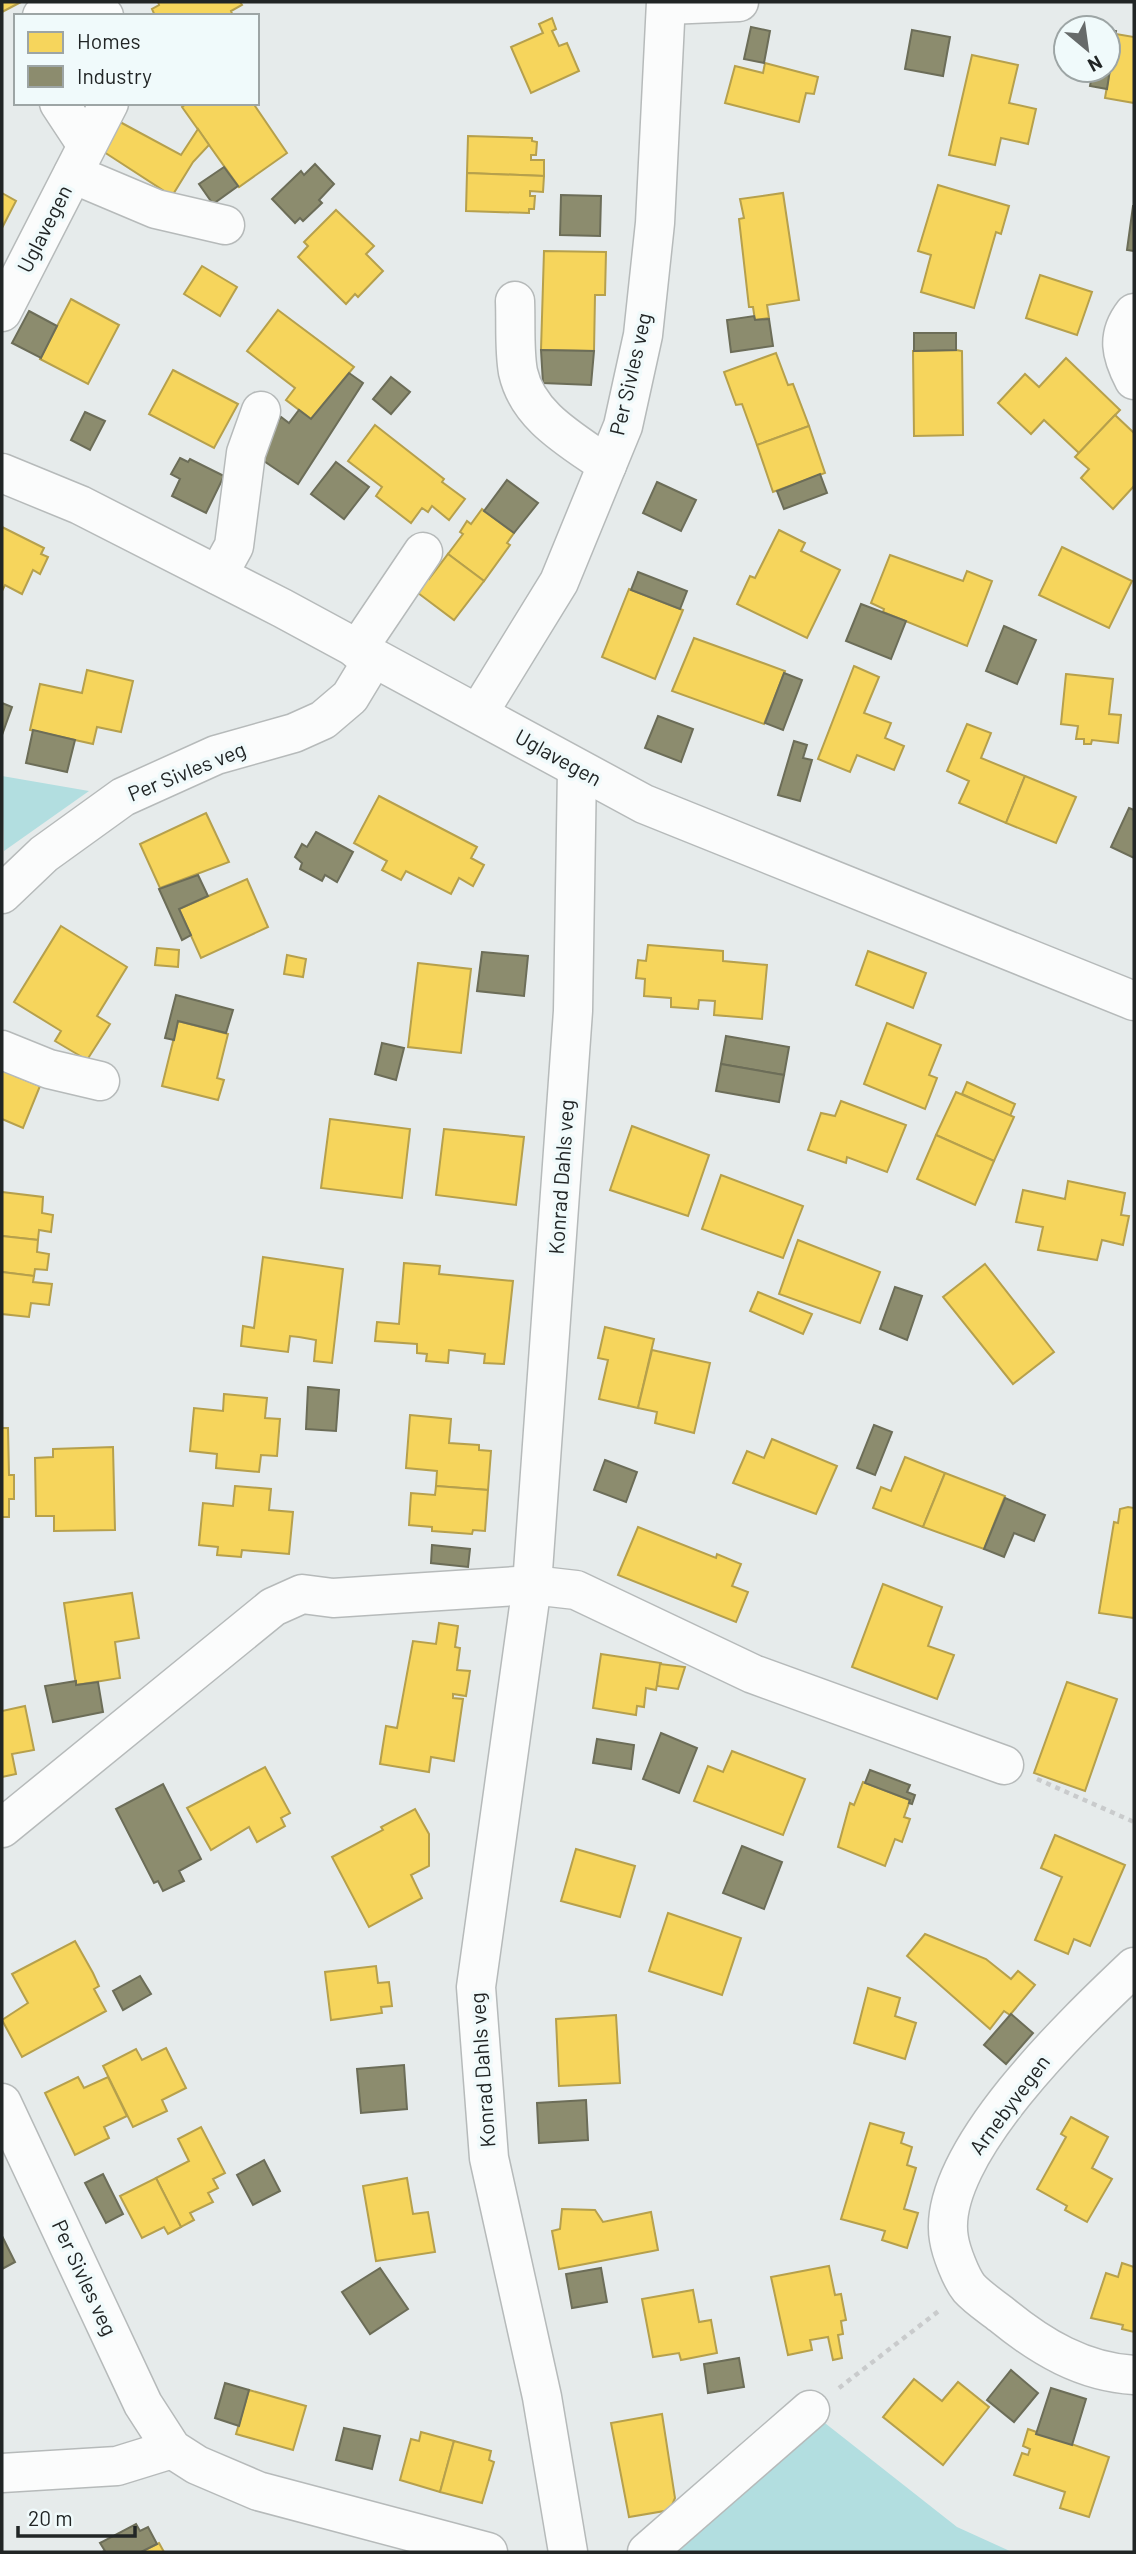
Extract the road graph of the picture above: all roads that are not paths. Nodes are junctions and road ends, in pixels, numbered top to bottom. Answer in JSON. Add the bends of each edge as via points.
{"nodes":[{"id":1,"x":65,"y":2,"type":"edge"},
{"id":2,"x":85,"y":2,"type":"edge"},
{"id":3,"x":739,"y":2,"type":"edge"},
{"id":4,"x":666,"y":3,"type":"edge"},
{"id":5,"x":45,"y":14,"type":"edge"},
{"id":6,"x":101,"y":14,"type":"edge"},
{"id":7,"x":60,"y":105,"type":"edge"},
{"id":8,"x":107,"y":105,"type":"edge"},
{"id":9,"x":80,"y":159,"type":"junction"},
{"id":10,"x":225,"y":225,"type":"dead end"},
{"id":11,"x":515,"y":301,"type":"dead end"},
{"id":12,"x":2,"y":313,"type":"edge"},
{"id":13,"x":1134,"y":313,"type":"edge"},
{"id":14,"x":1134,"y":380,"type":"edge"},
{"id":15,"x":261,"y":411,"type":"dead end"},
{"id":16,"x":607,"y":465,"type":"junction"},
{"id":17,"x":2,"y":473,"type":"edge"},
{"id":18,"x":423,"y":552,"type":"dead end"},
{"id":19,"x":218,"y":575,"type":"junction"},
{"id":20,"x":365,"y":655,"type":"junction"},
{"id":21,"x":479,"y":712,"type":"junction"},
{"id":22,"x":577,"y":769,"type":"junction"},
{"id":23,"x":2,"y":894,"type":"edge"},
{"id":24,"x":1134,"y":1001,"type":"edge"},
{"id":25,"x":2,"y":1050,"type":"edge"},
{"id":26,"x":100,"y":1081,"type":"dead end"},
{"id":27,"x":532,"y":1585,"type":"junction"},
{"id":28,"x":1004,"y":1765,"type":"road end"},
{"id":29,"x":2,"y":1828,"type":"edge"},
{"id":30,"x":1134,"y":1966,"type":"edge"},
{"id":31,"x":2,"y":2103,"type":"edge"},
{"id":32,"x":1134,"y":2375,"type":"edge"},
{"id":33,"x":810,"y":2410,"type":"road end"},
{"id":34,"x":172,"y":2449,"type":"junction"},
{"id":35,"x":2,"y":2473,"type":"edge"},
{"id":36,"x":488,"y":2552,"type":"edge"},
{"id":37,"x":568,"y":2552,"type":"edge"},
{"id":38,"x":647,"y":2552,"type":"edge"}],
"edges":[{"from":1,"to":5,"type":"street"},
{"from":2,"to":6,"type":"street"},
{"from":3,"to":4,"type":"street"},
{"from":4,"to":16,"type":"street","name":"Per Sivles veg","via":[[655,223],[643,335],[623,426]]},
{"from":7,"to":9,"type":"street"},
{"from":8,"to":9,"type":"street","name":"Uglavegen"},
{"from":9,"to":10,"type":"street","via":[[156,209]]},
{"from":9,"to":12,"type":"street","name":"Uglavegen"},
{"from":11,"to":16,"type":"street","via":[[518,370],[525,396],[547,422]]},
{"from":13,"to":14,"type":"street","via":[[1120,341]]},
{"from":15,"to":19,"type":"street","via":[[246,453],[234,546]]},
{"from":16,"to":21,"type":"street","name":"Per Sivles veg","via":[[559,582]]},
{"from":17,"to":19,"type":"street","name":"Uglavegen","via":[[80,505]]},
{"from":18,"to":20,"type":"street","name":"Per Sivles veg"},
{"from":19,"to":20,"type":"street","name":"Uglavegen"},
{"from":20,"to":21,"type":"street","name":"Uglavegen"},
{"from":20,"to":23,"type":"street","name":"Per Sivles veg","via":[[350,697],[323,720],[216,755],[123,797],[86,820]]},
{"from":21,"to":22,"type":"street","name":"Uglavegen"},
{"from":22,"to":24,"type":"street","name":"Uglavegen","via":[[644,804]]},
{"from":22,"to":27,"type":"street","name":"Konrad Dahls veg","via":[[573,1011]]},
{"from":25,"to":26,"type":"street","via":[[49,1069]]},
{"from":27,"to":28,"type":"street","via":[[576,1590],[753,1674]]},
{"from":27,"to":29,"type":"street","via":[[333,1598],[302,1594],[273,1606]]},
{"from":27,"to":37,"type":"street","name":"Konrad Dahls veg","via":[[476,1987],[489,2158],[542,2397]]},
{"from":30,"to":32,"type":"street","name":"Arnebyvegen","via":[[1065,2033],[973,2149],[953,2192],[948,2240],[969,2287],[1024,2333],[1068,2360],[1110,2374]]},
{"from":31,"to":34,"type":"street","name":"Per Sivles veg","via":[[143,2404]]},
{"from":33,"to":38,"type":"street"},
{"from":34,"to":35,"type":"street","via":[[117,2466]]},
{"from":34,"to":36,"type":"street","name":"Per Sivles veg","via":[[258,2491]]}]}
